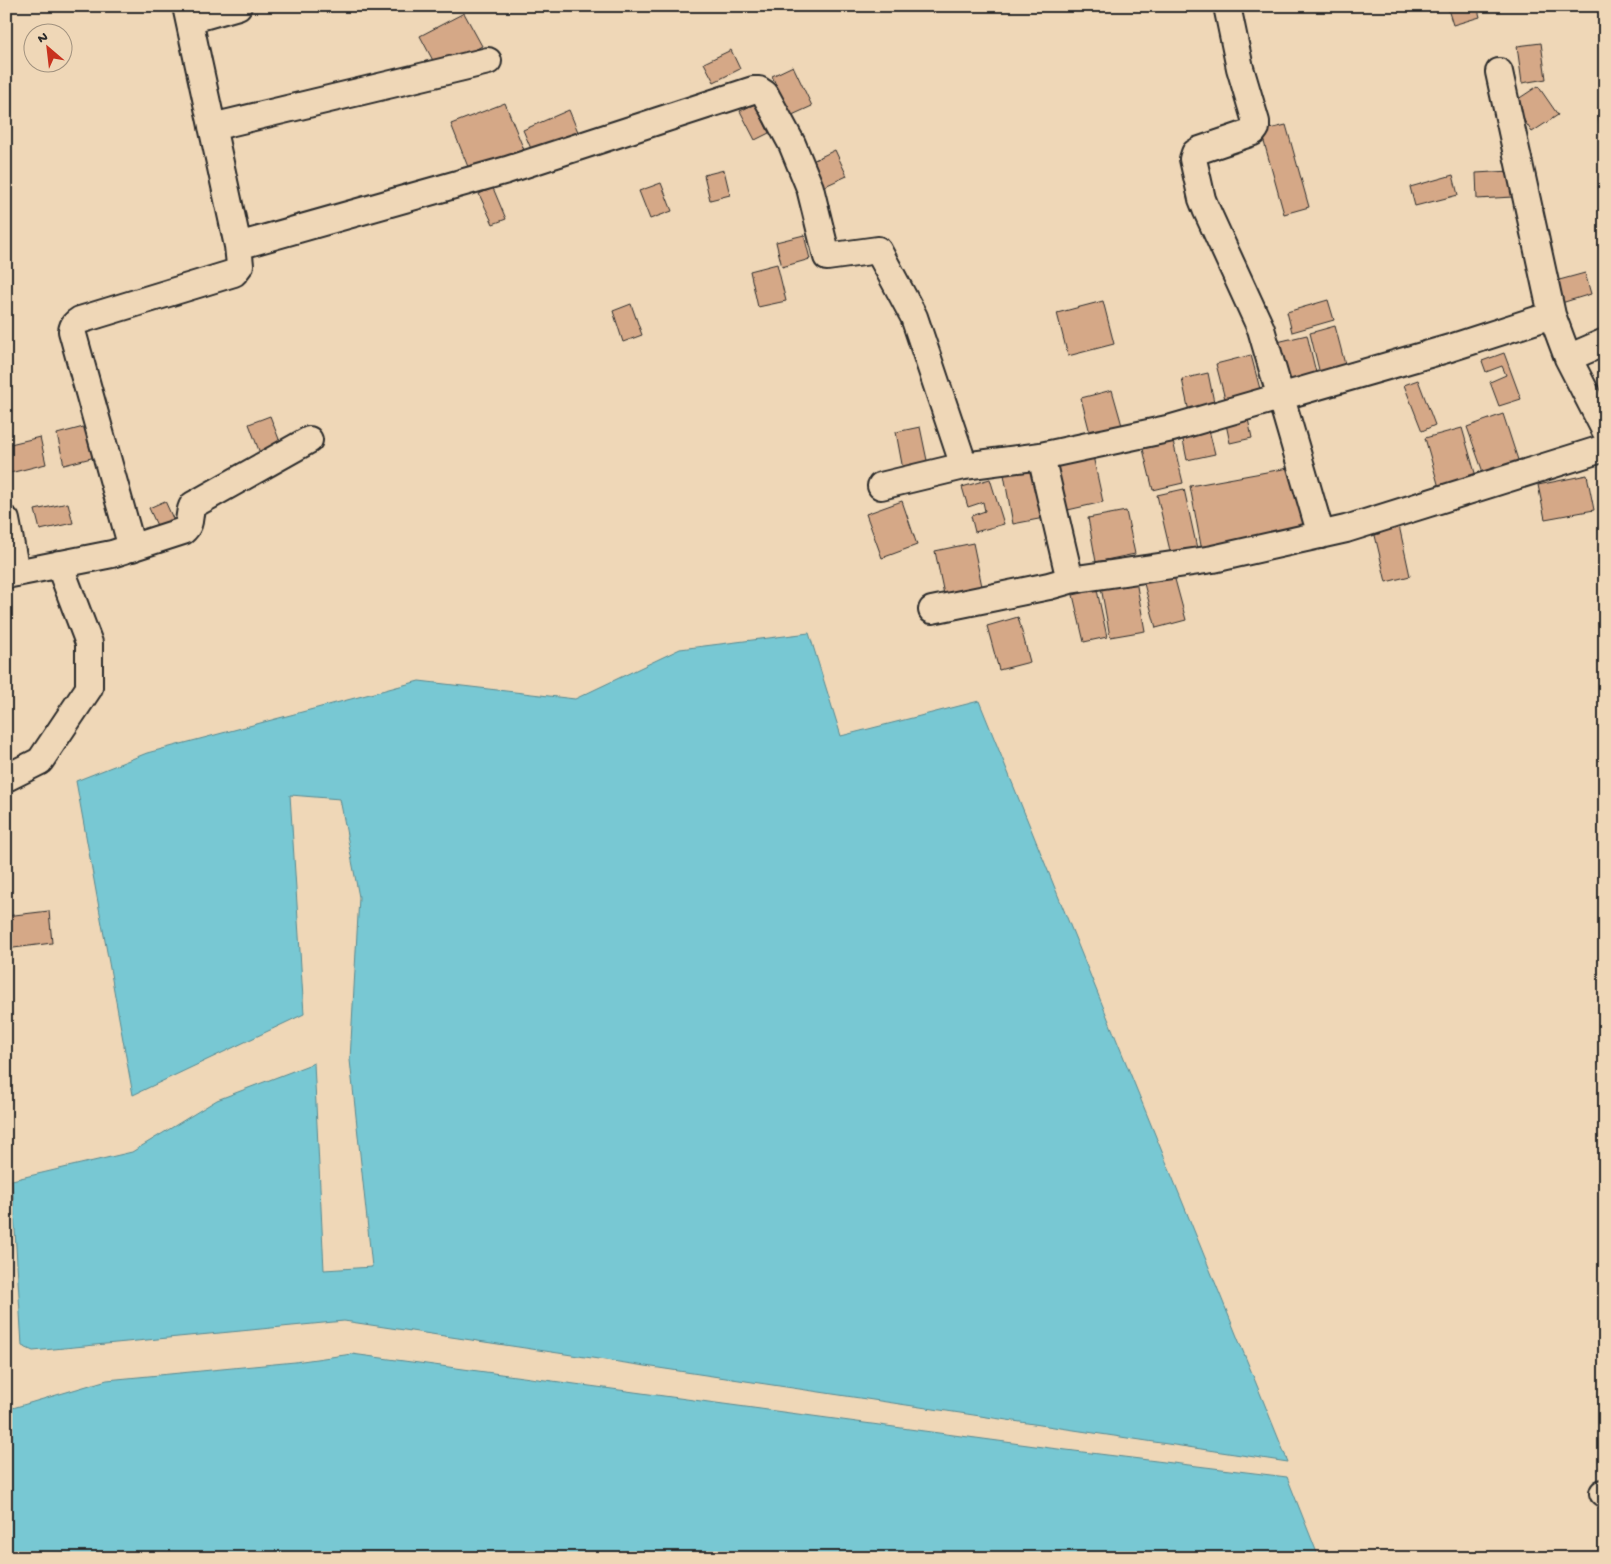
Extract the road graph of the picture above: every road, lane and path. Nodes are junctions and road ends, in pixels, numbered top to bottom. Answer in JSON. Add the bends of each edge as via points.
{"nodes":[{"id":1,"x":238,"y":6,"type":"edge"},
{"id":2,"x":1227,"y":6,"type":"edge"},
{"id":3,"x":188,"y":13,"type":"edge"},
{"id":4,"x":488,"y":61,"type":"dead end"},
{"id":5,"x":1499,"y":72,"type":"dead end"},
{"id":6,"x":212,"y":127,"type":"junction"},
{"id":7,"x":238,"y":246,"type":"junction"},
{"id":8,"x":1552,"y":315,"type":"junction"},
{"id":9,"x":1605,"y":342,"type":"edge"},
{"id":10,"x":1568,"y":358,"type":"junction"},
{"id":11,"x":1280,"y":396,"type":"junction"},
{"id":12,"x":1605,"y":430,"type":"edge"},
{"id":13,"x":309,"y":440,"type":"dead end"},
{"id":14,"x":1605,"y":448,"type":"edge"},
{"id":15,"x":1041,"y":456,"type":"junction"},
{"id":16,"x":964,"y":466,"type":"junction"},
{"id":17,"x":881,"y":486,"type":"dead end"},
{"id":18,"x":6,"y":520,"type":"edge"},
{"id":19,"x":1321,"y":535,"type":"junction"},
{"id":20,"x":132,"y":548,"type":"junction"},
{"id":21,"x":59,"y":564,"type":"junction"},
{"id":22,"x":11,"y":573,"type":"edge"},
{"id":23,"x":1070,"y":580,"type":"junction"},
{"id":24,"x":932,"y":610,"type":"dead end"},
{"id":25,"x":6,"y":778,"type":"edge"}],
"edges":[{"from":1,"to":3,"type":"street"},
{"from":2,"to":11,"type":"street","via":[[1256,128],[1253,132],[1200,150],[1193,159],[1202,199],[1257,318]]},
{"from":3,"to":6,"type":"street"},
{"from":4,"to":6,"type":"street"},
{"from":5,"to":8,"type":"street"},
{"from":6,"to":7,"type":"street"},
{"from":7,"to":16,"type":"street","via":[[501,172],[759,90],[770,102],[796,153],[810,188],[827,256],[878,250],[914,317]]},
{"from":7,"to":20,"type":"street","via":[[240,265],[234,273],[80,320],[72,327]]},
{"from":8,"to":10,"type":"street"},
{"from":8,"to":11,"type":"street","via":[[1450,348]]},
{"from":9,"to":10,"type":"street"},
{"from":10,"to":12,"type":"street"},
{"from":11,"to":15,"type":"street","via":[[1172,428]]},
{"from":11,"to":19,"type":"street"},
{"from":13,"to":20,"type":"street","via":[[193,505],[188,527]]},
{"from":14,"to":19,"type":"street"},
{"from":15,"to":16,"type":"street"},
{"from":15,"to":23,"type":"street"},
{"from":16,"to":17,"type":"street"},
{"from":18,"to":22,"type":"street"},
{"from":19,"to":23,"type":"street","via":[[1213,559]]},
{"from":20,"to":21,"type":"street"},
{"from":21,"to":22,"type":"street"},
{"from":21,"to":25,"type":"street","via":[[89,643],[89,688],[40,761]]},
{"from":23,"to":24,"type":"street"}]}
